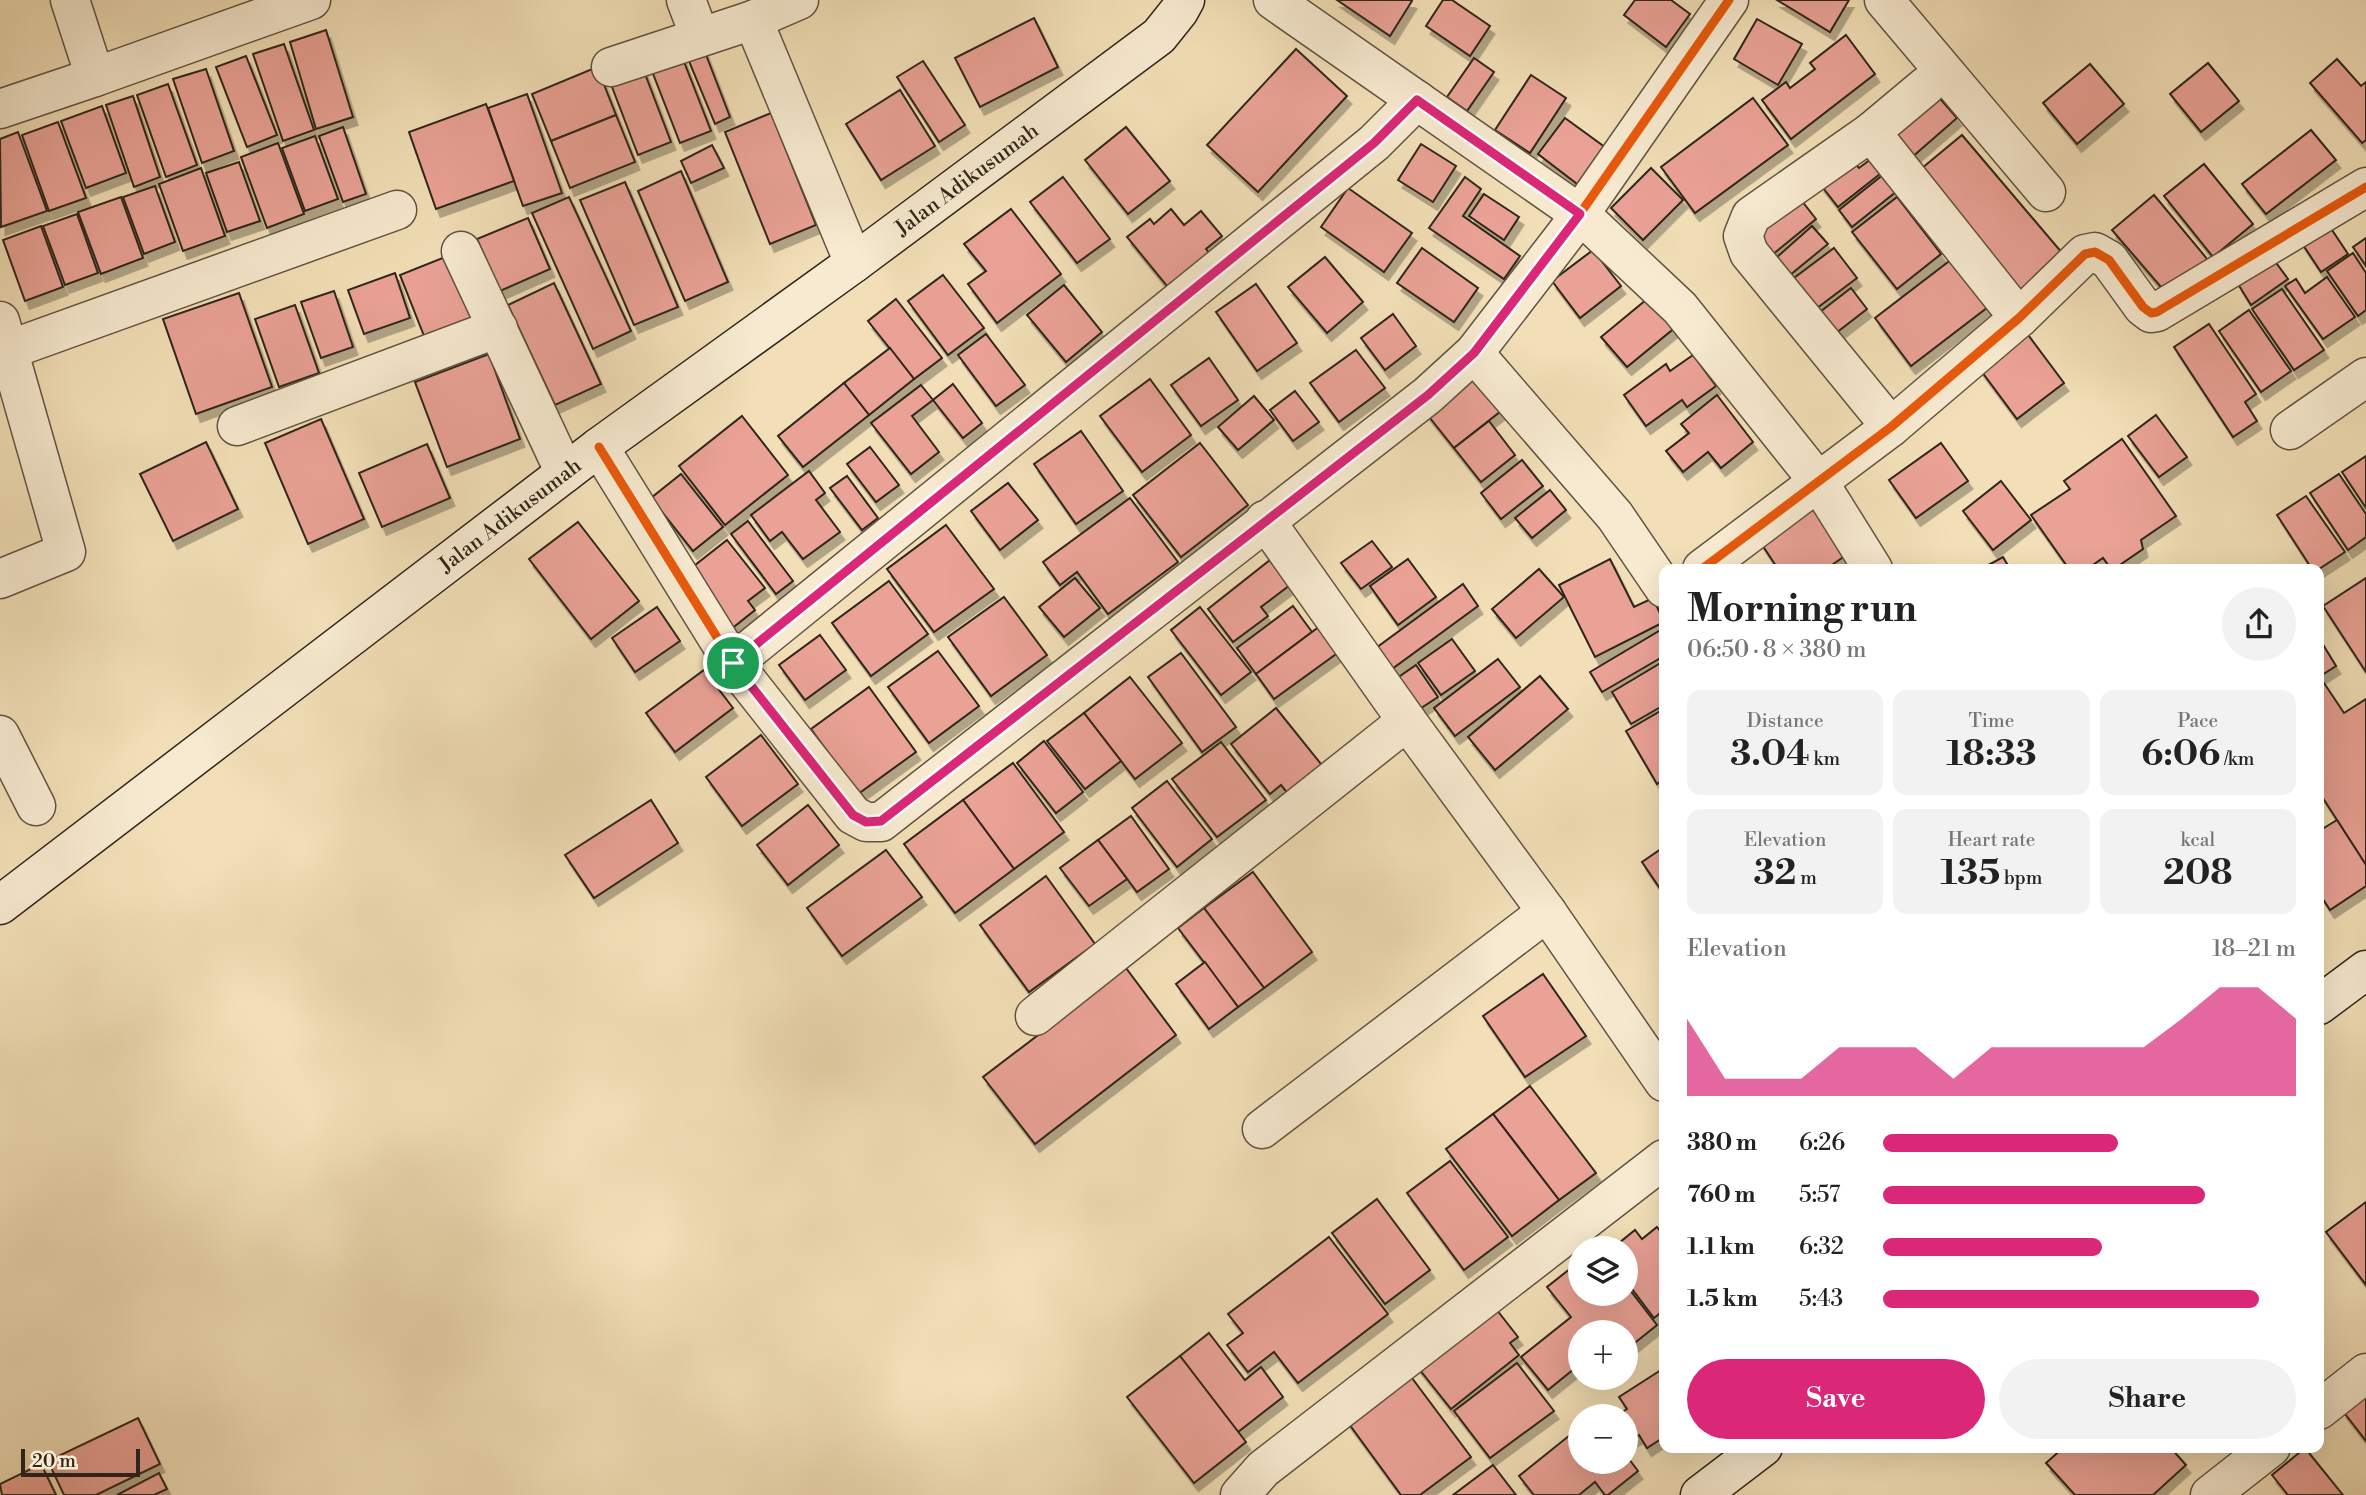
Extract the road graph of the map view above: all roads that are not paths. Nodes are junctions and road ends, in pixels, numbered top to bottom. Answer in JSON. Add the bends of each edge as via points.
{"nodes":[{"id":1,"x":70,"y":0,"type":"edge"},
{"id":2,"x":311,"y":0,"type":"edge"},
{"id":3,"x":686,"y":0,"type":"edge"},
{"id":4,"x":799,"y":0,"type":"edge"},
{"id":5,"x":1185,"y":0,"type":"edge"},
{"id":6,"x":1273,"y":0,"type":"edge"},
{"id":7,"x":1728,"y":0,"type":"edge"},
{"id":8,"x":1884,"y":0,"type":"edge"},
{"id":9,"x":753,"y":20,"type":"junction"},
{"id":10,"x":700,"y":37,"type":"junction"},
{"id":11,"x":611,"y":67,"type":"dead end"},
{"id":12,"x":95,"y":77,"type":"junction"},
{"id":13,"x":1926,"y":86,"type":"dead end"},
{"id":14,"x":1417,"y":100,"type":"junction"},
{"id":15,"x":0,"y":109,"type":"edge"},
{"id":16,"x":1871,"y":132,"type":"junction"},
{"id":17,"x":2366,"y":187,"type":"edge"},
{"id":18,"x":2046,"y":192,"type":"dead end"},
{"id":19,"x":397,"y":210,"type":"dead end"},
{"id":20,"x":1580,"y":214,"type":"junction"},
{"id":21,"x":461,"y":251,"type":"dead end"},
{"id":22,"x":854,"y":263,"type":"junction"},
{"id":23,"x":2019,"y":318,"type":"junction"},
{"id":24,"x":498,"y":328,"type":"junction"},
{"id":25,"x":3,"y":341,"type":"edge"},
{"id":26,"x":1474,"y":353,"type":"junction"},
{"id":27,"x":2366,"y":377,"type":"edge"},
{"id":28,"x":237,"y":426,"type":"dead end"},
{"id":29,"x":1891,"y":427,"type":"junction"},
{"id":30,"x":2290,"y":430,"type":"dead end"},
{"id":31,"x":599,"y":447,"type":"junction"},
{"id":32,"x":565,"y":473,"type":"junction"},
{"id":33,"x":1818,"y":481,"type":"junction"},
{"id":34,"x":1265,"y":520,"type":"junction"},
{"id":35,"x":1709,"y":564,"type":"edge"},
{"id":36,"x":1869,"y":564,"type":"edge"},
{"id":37,"x":0,"y":579,"type":"edge"},
{"id":38,"x":1659,"y":581,"type":"edge"},
{"id":39,"x":733,"y":663,"type":"junction"},
{"id":40,"x":1407,"y":721,"type":"junction"},
{"id":41,"x":0,"y":735,"type":"edge"},
{"id":42,"x":36,"y":806,"type":"dead end"},
{"id":43,"x":0,"y":905,"type":"edge"},
{"id":44,"x":1548,"y":912,"type":"junction"},
{"id":45,"x":2366,"y":970,"type":"edge"},
{"id":46,"x":2324,"y":1000,"type":"edge"},
{"id":47,"x":1035,"y":1016,"type":"dead end"},
{"id":48,"x":1659,"y":1076,"type":"edge"},
{"id":49,"x":1262,"y":1129,"type":"dead end"},
{"id":50,"x":1659,"y":1163,"type":"edge"},
{"id":51,"x":2366,"y":1373,"type":"edge"},
{"id":52,"x":2324,"y":1406,"type":"edge"},
{"id":53,"x":1755,"y":1453,"type":"edge"},
{"id":54,"x":2263,"y":1453,"type":"edge"},
{"id":55,"x":1240,"y":1495,"type":"edge"},
{"id":56,"x":1700,"y":1495,"type":"edge"},
{"id":57,"x":2210,"y":1495,"type":"edge"}],
"edges":[{"from":1,"to":12,"type":"street"},
{"from":2,"to":12,"type":"street"},
{"from":3,"to":10,"type":"street"},
{"from":4,"to":9,"type":"street"},
{"from":5,"to":22,"type":"street","name":"Jalan Adikusumah","via":[[1159,36]]},
{"from":6,"to":14,"type":"street"},
{"from":7,"to":20,"type":"street"},
{"from":8,"to":18,"type":"street"},
{"from":9,"to":10,"type":"street"},
{"from":9,"to":22,"type":"street"},
{"from":10,"to":11,"type":"street"},
{"from":12,"to":15,"type":"street"},
{"from":13,"to":16,"type":"street"},
{"from":14,"to":20,"type":"street"},
{"from":14,"to":39,"type":"street","via":[[1374,143]]},
{"from":16,"to":23,"type":"street"},
{"from":16,"to":29,"type":"street","via":[[1751,216],[1743,236],[1749,253]]},
{"from":17,"to":23,"type":"street","via":[[2157,312],[2148,312],[2109,260],[2095,252],[2085,254]]},
{"from":19,"to":25,"type":"street"},
{"from":20,"to":26,"type":"street"},
{"from":20,"to":33,"type":"street","via":[[1680,308]]},
{"from":21,"to":24,"type":"street"},
{"from":22,"to":31,"type":"street","name":"Jalan Adikusumah"},
{"from":23,"to":29,"type":"street"},
{"from":24,"to":28,"type":"street"},
{"from":24,"to":32,"type":"street"},
{"from":25,"to":37,"type":"street","via":[[66,552]]},
{"from":26,"to":34,"type":"street","via":[[1428,395]]},
{"from":26,"to":38,"type":"street","via":[[1615,516]]},
{"from":27,"to":30,"type":"street"},
{"from":29,"to":33,"type":"street"},
{"from":31,"to":32,"type":"street","name":"Jalan Adikusumah"},
{"from":31,"to":39,"type":"street"},
{"from":32,"to":43,"type":"street","name":"Jalan Adikusumah"},
{"from":33,"to":35,"type":"street"},
{"from":33,"to":36,"type":"street"},
{"from":34,"to":39,"type":"street","via":[[881,821],[866,822],[853,815]]},
{"from":34,"to":40,"type":"street"},
{"from":40,"to":44,"type":"street"},
{"from":40,"to":47,"type":"street"},
{"from":41,"to":42,"type":"street"},
{"from":44,"to":48,"type":"street"},
{"from":44,"to":49,"type":"street"},
{"from":45,"to":46,"type":"street"},
{"from":50,"to":55,"type":"street","via":[[1263,1469]]},
{"from":51,"to":52,"type":"street"},
{"from":53,"to":56,"type":"street"},
{"from":54,"to":57,"type":"street"}]}
